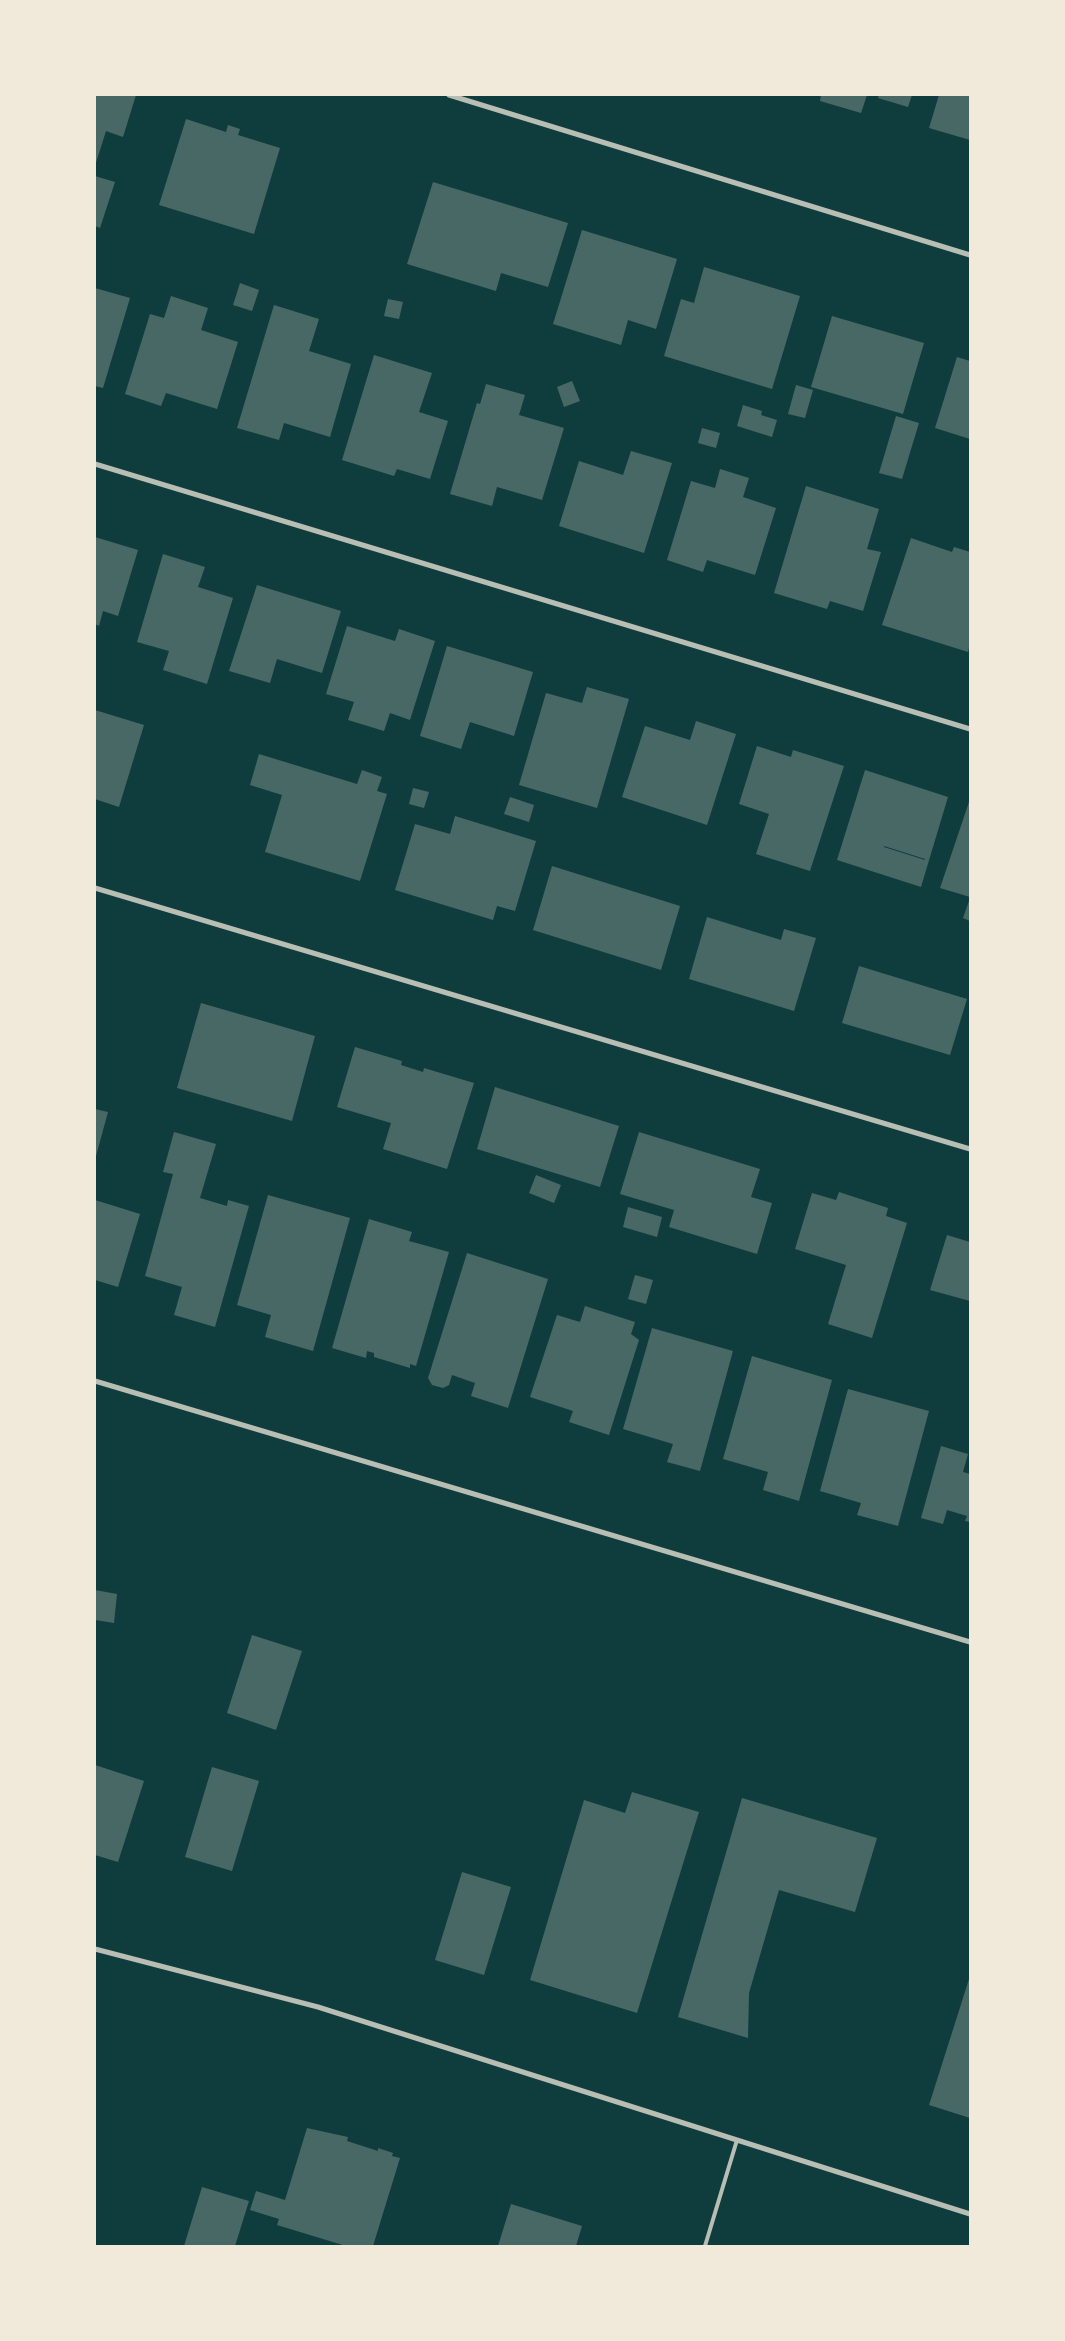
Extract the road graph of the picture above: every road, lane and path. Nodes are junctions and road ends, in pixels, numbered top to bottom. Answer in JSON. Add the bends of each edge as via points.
{"nodes":[{"id":1,"x":449,"y":95,"type":"edge"},
{"id":2,"x":970,"y":255,"type":"edge"},
{"id":3,"x":95,"y":464,"type":"edge"},
{"id":4,"x":970,"y":729,"type":"edge"},
{"id":5,"x":95,"y":888,"type":"edge"},
{"id":6,"x":970,"y":1149,"type":"edge"},
{"id":7,"x":95,"y":1381,"type":"edge"},
{"id":8,"x":970,"y":1642,"type":"edge"},
{"id":9,"x":95,"y":1949,"type":"edge"},
{"id":10,"x":737,"y":2140,"type":"junction"},
{"id":11,"x":970,"y":2214,"type":"edge"},
{"id":12,"x":705,"y":2246,"type":"edge"}],
"edges":[{"from":1,"to":2,"type":"street"},
{"from":3,"to":4,"type":"street"},
{"from":5,"to":6,"type":"street"},
{"from":7,"to":8,"type":"street"},
{"from":9,"to":10,"type":"street","via":[[318,2007]]},
{"from":10,"to":11,"type":"street"},
{"from":10,"to":12,"type":"lane"}]}
